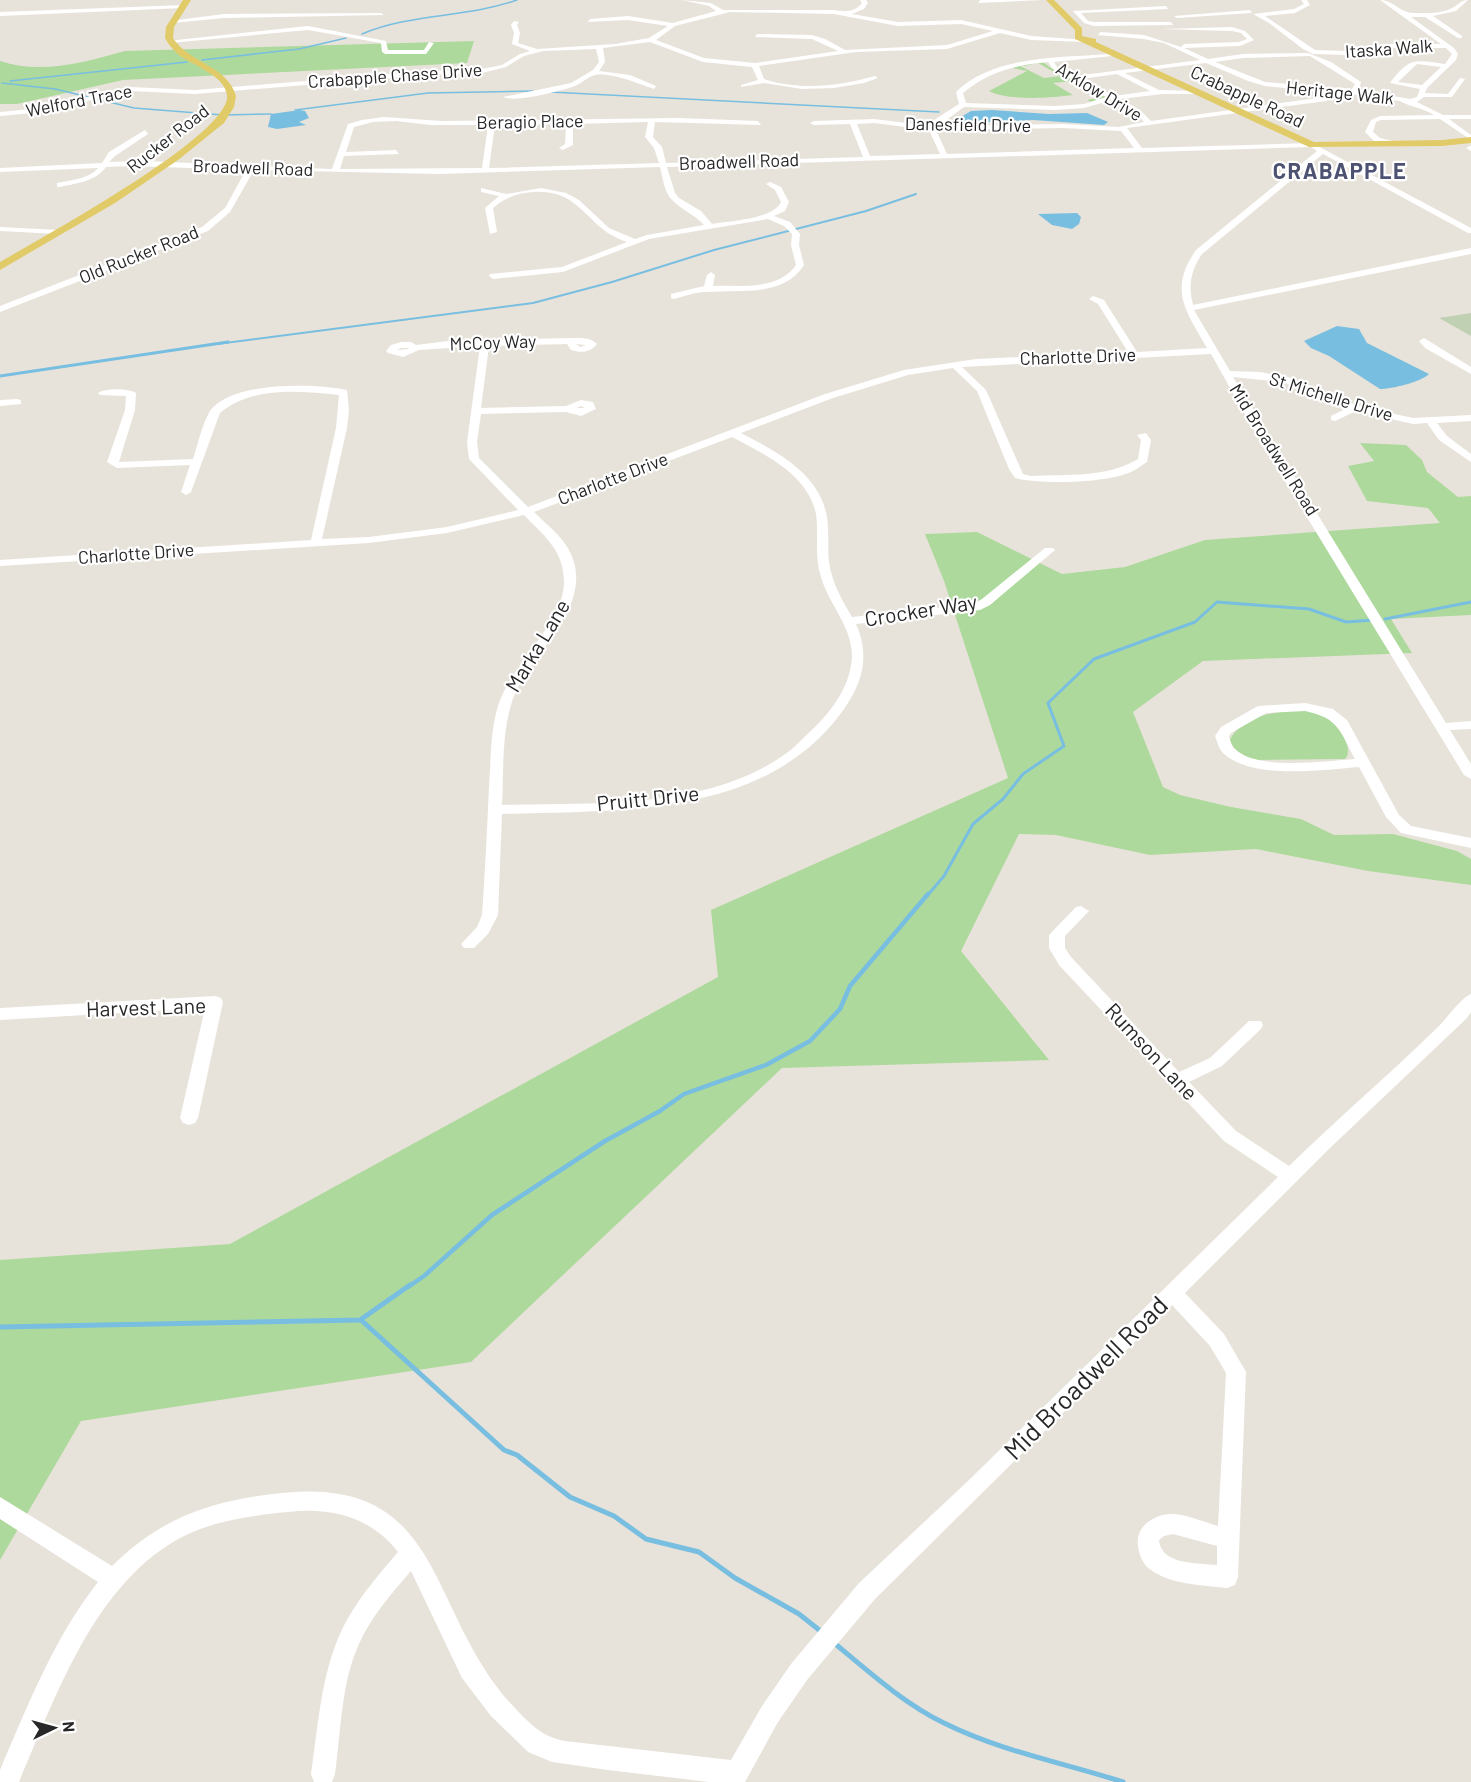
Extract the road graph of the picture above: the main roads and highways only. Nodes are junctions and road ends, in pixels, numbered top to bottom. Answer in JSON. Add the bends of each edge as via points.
{"nodes":[{"id":1,"x":1050,"y":0,"type":"edge"},
{"id":2,"x":185,"y":3,"type":"edge"},
{"id":3,"x":1063,"y":13,"type":"junction"},
{"id":4,"x":1101,"y":36,"type":"junction"},
{"id":5,"x":1082,"y":37,"type":"junction"},
{"id":6,"x":1151,"y":68,"type":"junction"},
{"id":7,"x":1237,"y":110,"type":"junction"},
{"id":8,"x":1262,"y":123,"type":"junction"},
{"id":9,"x":1373,"y":143,"type":"junction"},
{"id":10,"x":1467,"y":144,"type":"edge"},
{"id":11,"x":1284,"y":146,"type":"road end"},
{"id":12,"x":1317,"y":150,"type":"junction"},
{"id":13,"x":0,"y":267,"type":"edge"}],
"edges":[{"from":1,"to":3,"type":"main road","name":"Crabapple Road"},
{"from":2,"to":13,"type":"main road","name":"Rucker Road","via":[[173,21],[170,41],[229,89],[231,105],[222,120],[165,165]]},
{"from":3,"to":4,"type":"main road","name":"Crabapple Road"},
{"from":3,"to":5,"type":"main road","name":"Crabapple Road"},
{"from":4,"to":5,"type":"main road"},
{"from":4,"to":6,"type":"main road","name":"Crabapple Road","via":[[1110,46]]},
{"from":5,"to":6,"type":"main road","name":"Crabapple Road"},
{"from":6,"to":7,"type":"main road","name":"Crabapple Road"},
{"from":6,"to":7,"type":"main road","name":"Crabapple Road","via":[[1181,88]]},
{"from":7,"to":8,"type":"main road","name":"Crabapple Road"},
{"from":7,"to":12,"type":"main road","name":"Crabapple Road"},
{"from":8,"to":11,"type":"main road","via":[[1290,138],[1291,142]]},
{"from":8,"to":12,"type":"main road","name":"Crabapple Road"},
{"from":9,"to":10,"type":"main road"},
{"from":9,"to":10,"type":"main road"},
{"from":9,"to":12,"type":"main road"}]}
